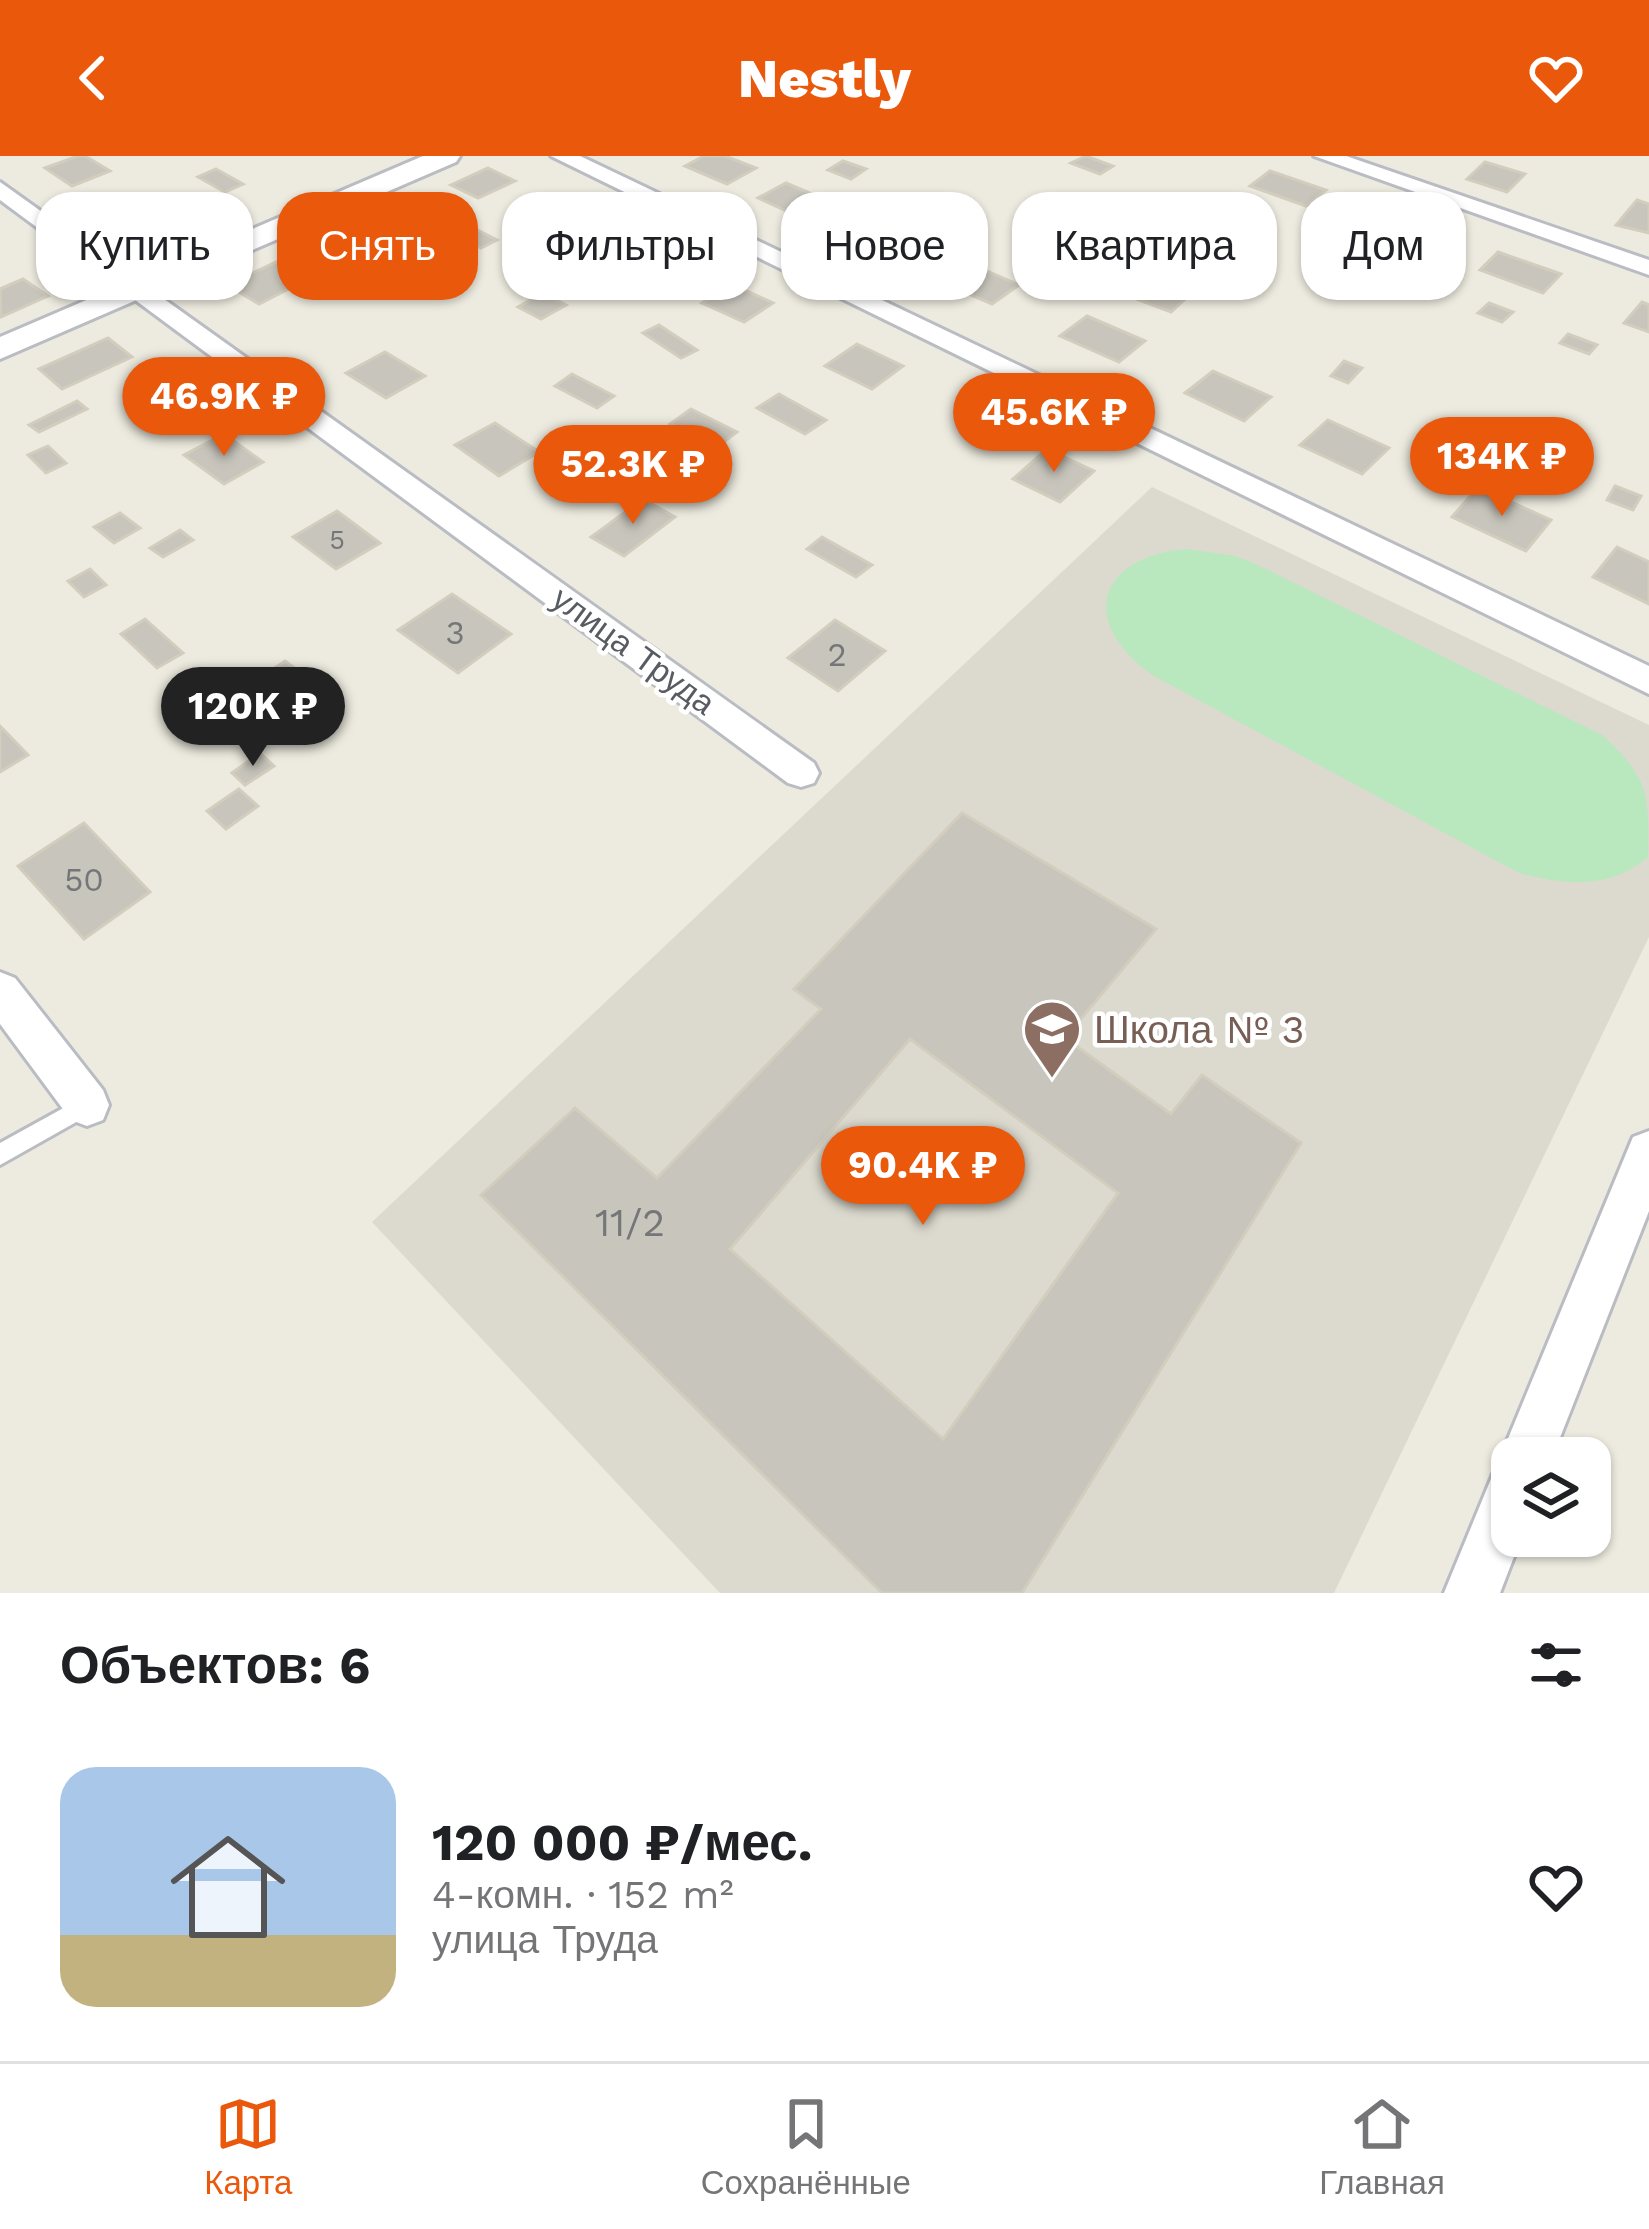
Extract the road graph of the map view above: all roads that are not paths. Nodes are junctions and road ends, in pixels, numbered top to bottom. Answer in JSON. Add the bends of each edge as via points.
{"nodes":[{"id":1,"x":446,"y":156,"type":"edge"},
{"id":2,"x":562,"y":156,"type":"edge"},
{"id":3,"x":1324,"y":156,"type":"edge"},
{"id":4,"x":0,"y":189,"type":"edge"},
{"id":5,"x":36,"y":214,"type":"edge"},
{"id":6,"x":253,"y":239,"type":"edge"},
{"id":7,"x":1649,"y":268,"type":"edge"},
{"id":8,"x":112,"y":300,"type":"edge"},
{"id":9,"x":156,"y":300,"type":"edge"},
{"id":10,"x":0,"y":349,"type":"edge"},
{"id":11,"x":1649,"y":681,"type":"edge"},
{"id":12,"x":801,"y":773,"type":"dead end"},
{"id":13,"x":0,"y":991,"type":"edge"},
{"id":14,"x":87,"y":1105,"type":"joint"},
{"id":15,"x":1649,"y":1154,"type":"edge"},
{"id":16,"x":0,"y":1155,"type":"edge"},
{"id":17,"x":1534,"y":1437,"type":"edge"},
{"id":18,"x":1491,"y":1546,"type":"edge"},
{"id":19,"x":1472,"y":1593,"type":"edge"}],
"edges":[{"from":1,"to":6,"type":"street"},
{"from":2,"to":11,"type":"street"},
{"from":3,"to":7,"type":"street"},
{"from":4,"to":5,"type":"street","name":"улица Труда"},
{"from":8,"to":10,"type":"street"},
{"from":9,"to":12,"type":"street","name":"улица Труда"},
{"from":13,"to":14,"type":"street"},
{"from":14,"to":16,"type":"lane"},
{"from":15,"to":17,"type":"street"},
{"from":18,"to":19,"type":"street"}]}
